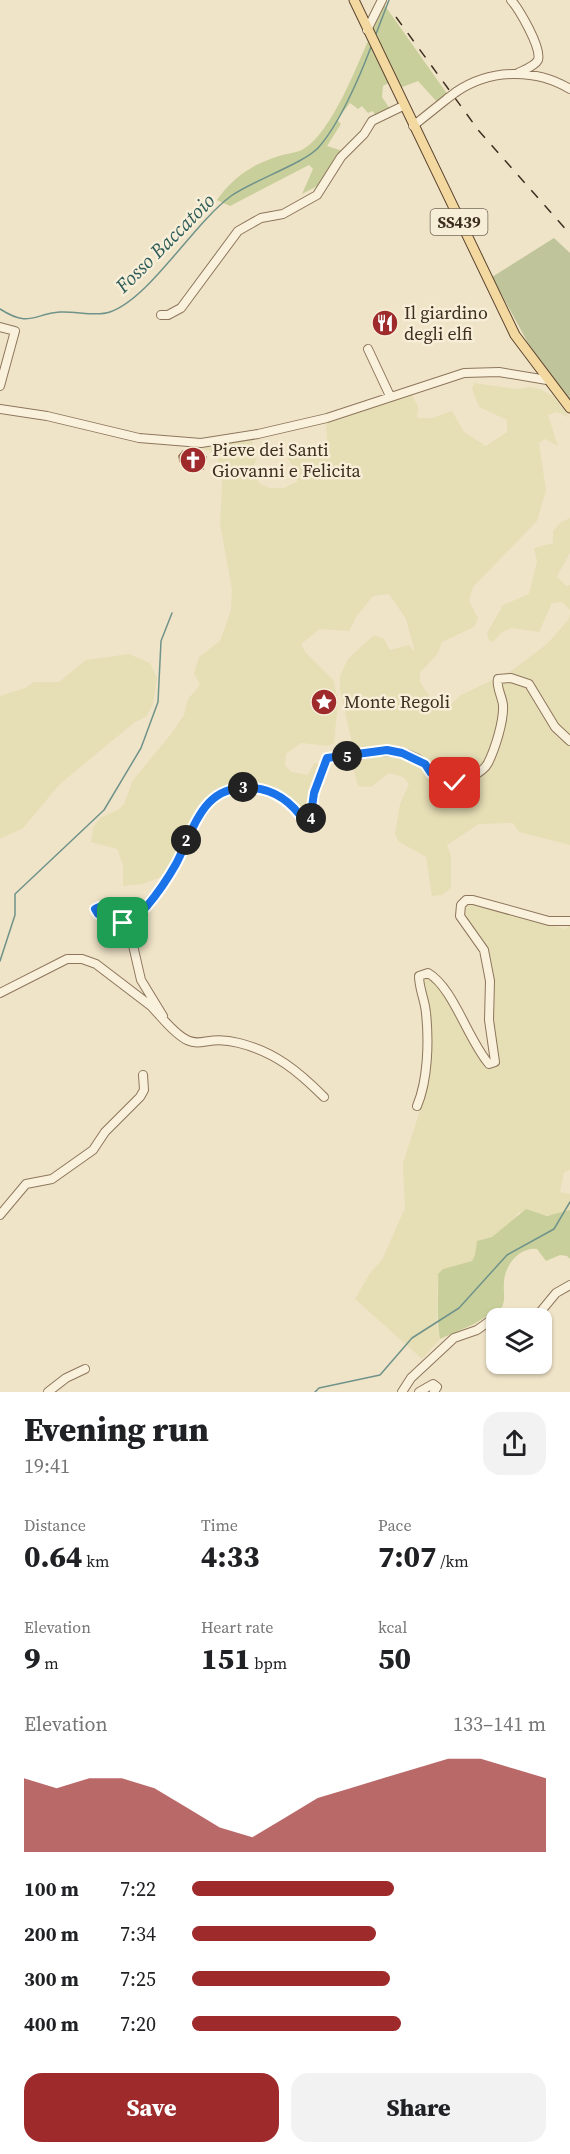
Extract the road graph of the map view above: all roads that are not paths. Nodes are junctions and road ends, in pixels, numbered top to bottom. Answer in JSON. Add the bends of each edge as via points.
{"nodes":[{"id":1,"x":354,"y":0,"type":"edge"},
{"id":2,"x":382,"y":0,"type":"edge"},
{"id":3,"x":525,"y":0,"type":"edge"},
{"id":4,"x":514,"y":3,"type":"edge"},
{"id":5,"x":368,"y":33,"type":"junction"},
{"id":6,"x":518,"y":73,"type":"junction"},
{"id":7,"x":570,"y":89,"type":"edge"},
{"id":8,"x":404,"y":106,"type":"junction"},
{"id":9,"x":413,"y":126,"type":"junction"},
{"id":10,"x":161,"y":315,"type":"dead end"},
{"id":11,"x":0,"y":327,"type":"edge"},
{"id":12,"x":368,"y":349,"type":"dead end"},
{"id":13,"x":3,"y":365,"type":"edge"},
{"id":14,"x":546,"y":380,"type":"junction"},
{"id":15,"x":0,"y":386,"type":"edge"},
{"id":16,"x":390,"y":396,"type":"junction"},
{"id":17,"x":570,"y":408,"type":"edge"},
{"id":18,"x":0,"y":409,"type":"edge"},
{"id":19,"x":570,"y":741,"type":"edge"},
{"id":20,"x":570,"y":921,"type":"edge"},
{"id":21,"x":0,"y":993,"type":"edge"},
{"id":22,"x":161,"y":1017,"type":"junction"},
{"id":23,"x":144,"y":1075,"type":"dead end"},
{"id":24,"x":324,"y":1097,"type":"dead end"},
{"id":25,"x":417,"y":1106,"type":"dead end"},
{"id":26,"x":0,"y":1215,"type":"edge"},
{"id":27,"x":570,"y":1285,"type":"edge"},
{"id":28,"x":85,"y":1369,"type":"dead end"},
{"id":29,"x":48,"y":1392,"type":"edge"},
{"id":30,"x":402,"y":1392,"type":"edge"},
{"id":31,"x":419,"y":1392,"type":"edge"},
{"id":32,"x":434,"y":1392,"type":"edge"}],
"edges":[{"from":1,"to":5,"type":"main road","number":"SS439"},
{"from":2,"to":5,"type":"street"},
{"from":3,"to":4,"type":"street"},
{"from":4,"to":6,"type":"street","via":[[539,58]]},
{"from":5,"to":8,"type":"main road","number":"SS439"},
{"from":6,"to":7,"type":"street","via":[[546,78]]},
{"from":6,"to":9,"type":"street","bridge":true,"via":[[477,80]]},
{"from":8,"to":9,"type":"main road","number":"SS439"},
{"from":8,"to":10,"type":"street","via":[[372,121],[316,195],[283,214],[261,218],[238,231],[181,308]]},
{"from":9,"to":14,"type":"main road","number":"SS439","via":[[515,335]]},
{"from":11,"to":13,"type":"street","via":[[15,331]]},
{"from":12,"to":16,"type":"street"},
{"from":13,"to":15,"type":"street"},
{"from":14,"to":16,"type":"street","via":[[475,372]]},
{"from":14,"to":17,"type":"main road","number":"SS439"},
{"from":16,"to":18,"type":"street","via":[[295,426],[201,443],[139,438]]},
{"from":19,"to":22,"type":"street","via":[[555,727],[529,684],[504,677],[497,683],[503,708],[488,764],[455,783],[437,778],[425,764],[402,753],[377,750],[327,758],[314,793],[310,821],[305,822],[299,811],[267,790],[232,788],[215,796],[146,907],[136,911],[103,905],[95,909],[98,914],[112,914],[123,923],[132,941],[141,980],[163,1013]]},
{"from":20,"to":25,"type":"street","via":[[549,921],[473,900],[460,905],[460,916],[480,942],[485,956],[495,1062],[489,1064],[474,1045],[441,983],[428,973],[419,976],[427,1038]]},
{"from":21,"to":22,"type":"street","via":[[67,959],[82,959],[96,964]]},
{"from":22,"to":24,"type":"street","via":[[189,1042],[238,1042],[277,1056]]},
{"from":23,"to":26,"type":"street","via":[[140,1097],[93,1150],[52,1179],[26,1184]]},
{"from":27,"to":30,"type":"street","via":[[556,1293],[537,1316],[498,1315],[477,1330],[454,1338],[411,1378]]},
{"from":28,"to":29,"type":"street"},
{"from":31,"to":32,"type":"street","via":[[433,1384],[438,1387]]}]}
